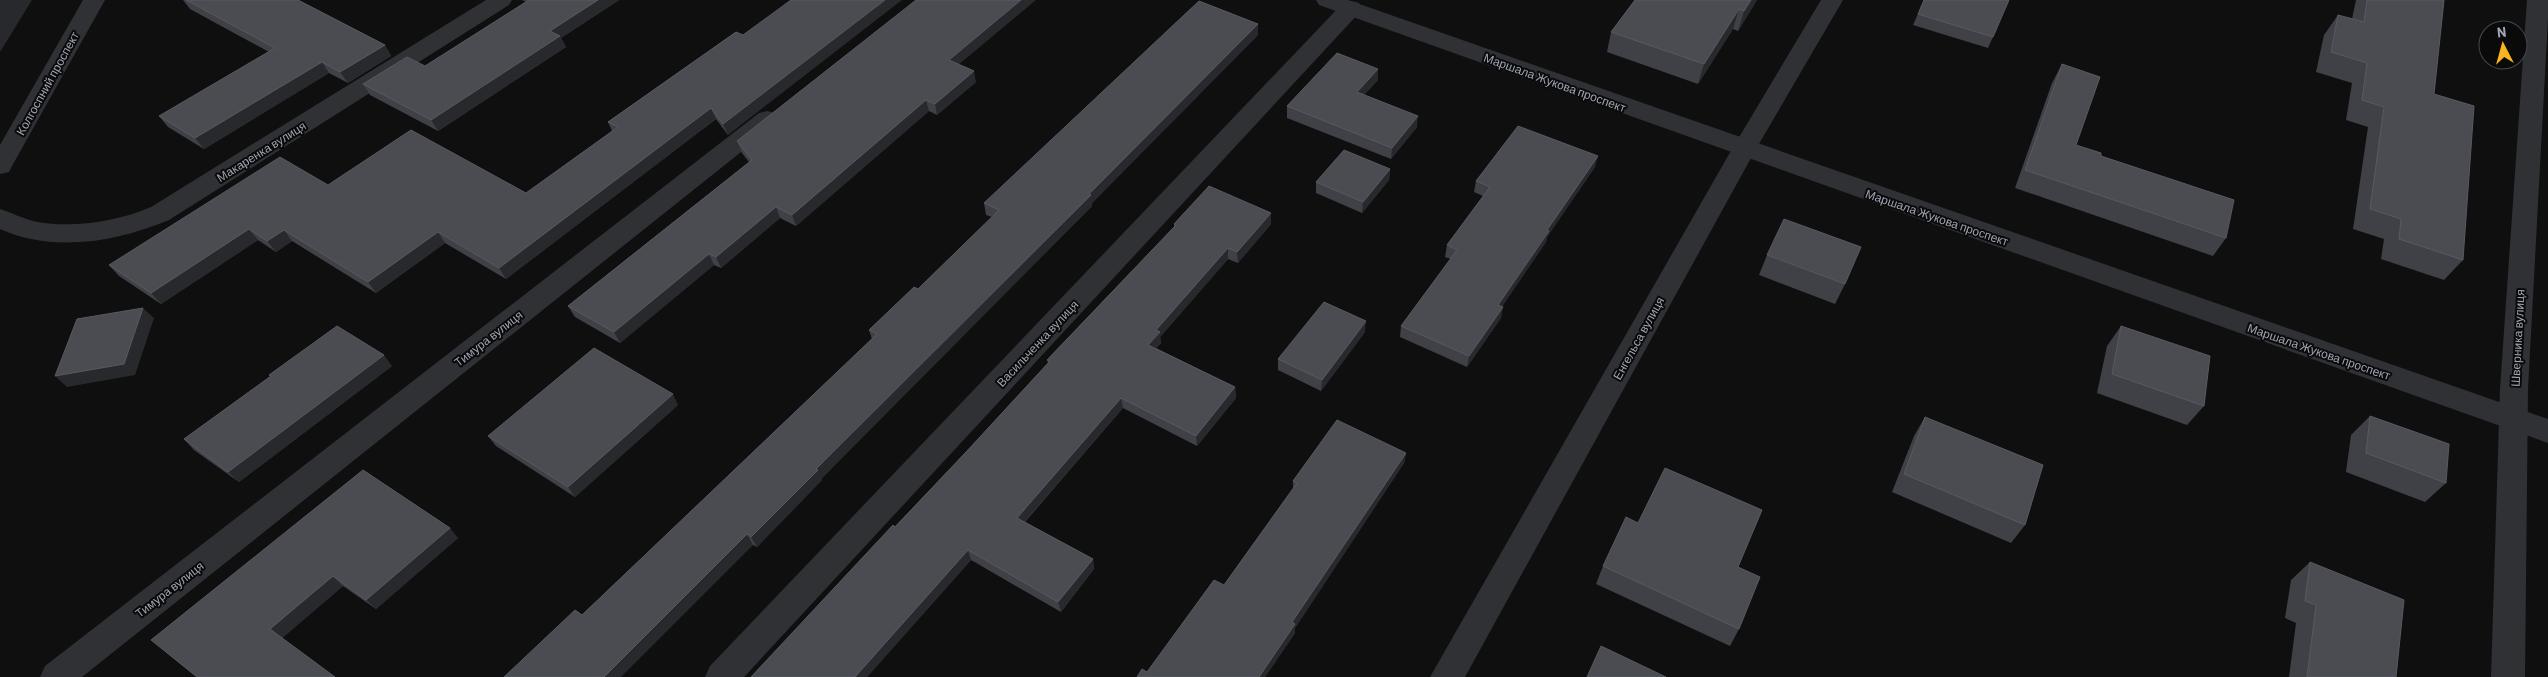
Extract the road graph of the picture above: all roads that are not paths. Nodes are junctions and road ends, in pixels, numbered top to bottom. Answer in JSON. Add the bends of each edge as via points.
{"nodes":[{"id":1,"x":94,"y":0,"type":"edge"},
{"id":2,"x":501,"y":0,"type":"edge"},
{"id":3,"x":1832,"y":0,"type":"edge"},
{"id":4,"x":2538,"y":0,"type":"edge"},
{"id":5,"x":1339,"y":4,"type":"edge"},
{"id":6,"x":786,"y":105,"type":"edge"},
{"id":7,"x":1744,"y":149,"type":"junction"},
{"id":8,"x":0,"y":166,"type":"edge"},
{"id":9,"x":0,"y":218,"type":"edge"},
{"id":10,"x":2514,"y":419,"type":"junction"},
{"id":11,"x":2548,"y":431,"type":"edge"},
{"id":12,"x":57,"y":677,"type":"edge"},
{"id":13,"x":722,"y":677,"type":"edge"},
{"id":14,"x":1447,"y":677,"type":"edge"},
{"id":15,"x":2508,"y":677,"type":"edge"}],
"edges":[{"from":1,"to":8,"type":"street","name":"Колгоспний проспект"},
{"from":2,"to":9,"type":"street","name":"Макаренка вулиця","via":[[154,216],[106,230],[53,232],[15,226]]},
{"from":3,"to":7,"type":"street","name":"Енгельса вулиця"},
{"from":4,"to":10,"type":"street","name":"Шверника вулиця"},
{"from":5,"to":7,"type":"street","name":"Маршала Жукова проспект"},
{"from":5,"to":13,"type":"street","name":"Васильченка вулиця"},
{"from":6,"to":12,"type":"street","name":"Тимура вулиця"},
{"from":7,"to":10,"type":"street","name":"Маршала Жукова проспект"},
{"from":7,"to":14,"type":"street","name":"Енгельса вулиця"},
{"from":10,"to":11,"type":"street","name":"Маршала Жукова проспект"},
{"from":10,"to":15,"type":"street","name":"Шверника вулиця"}]}
